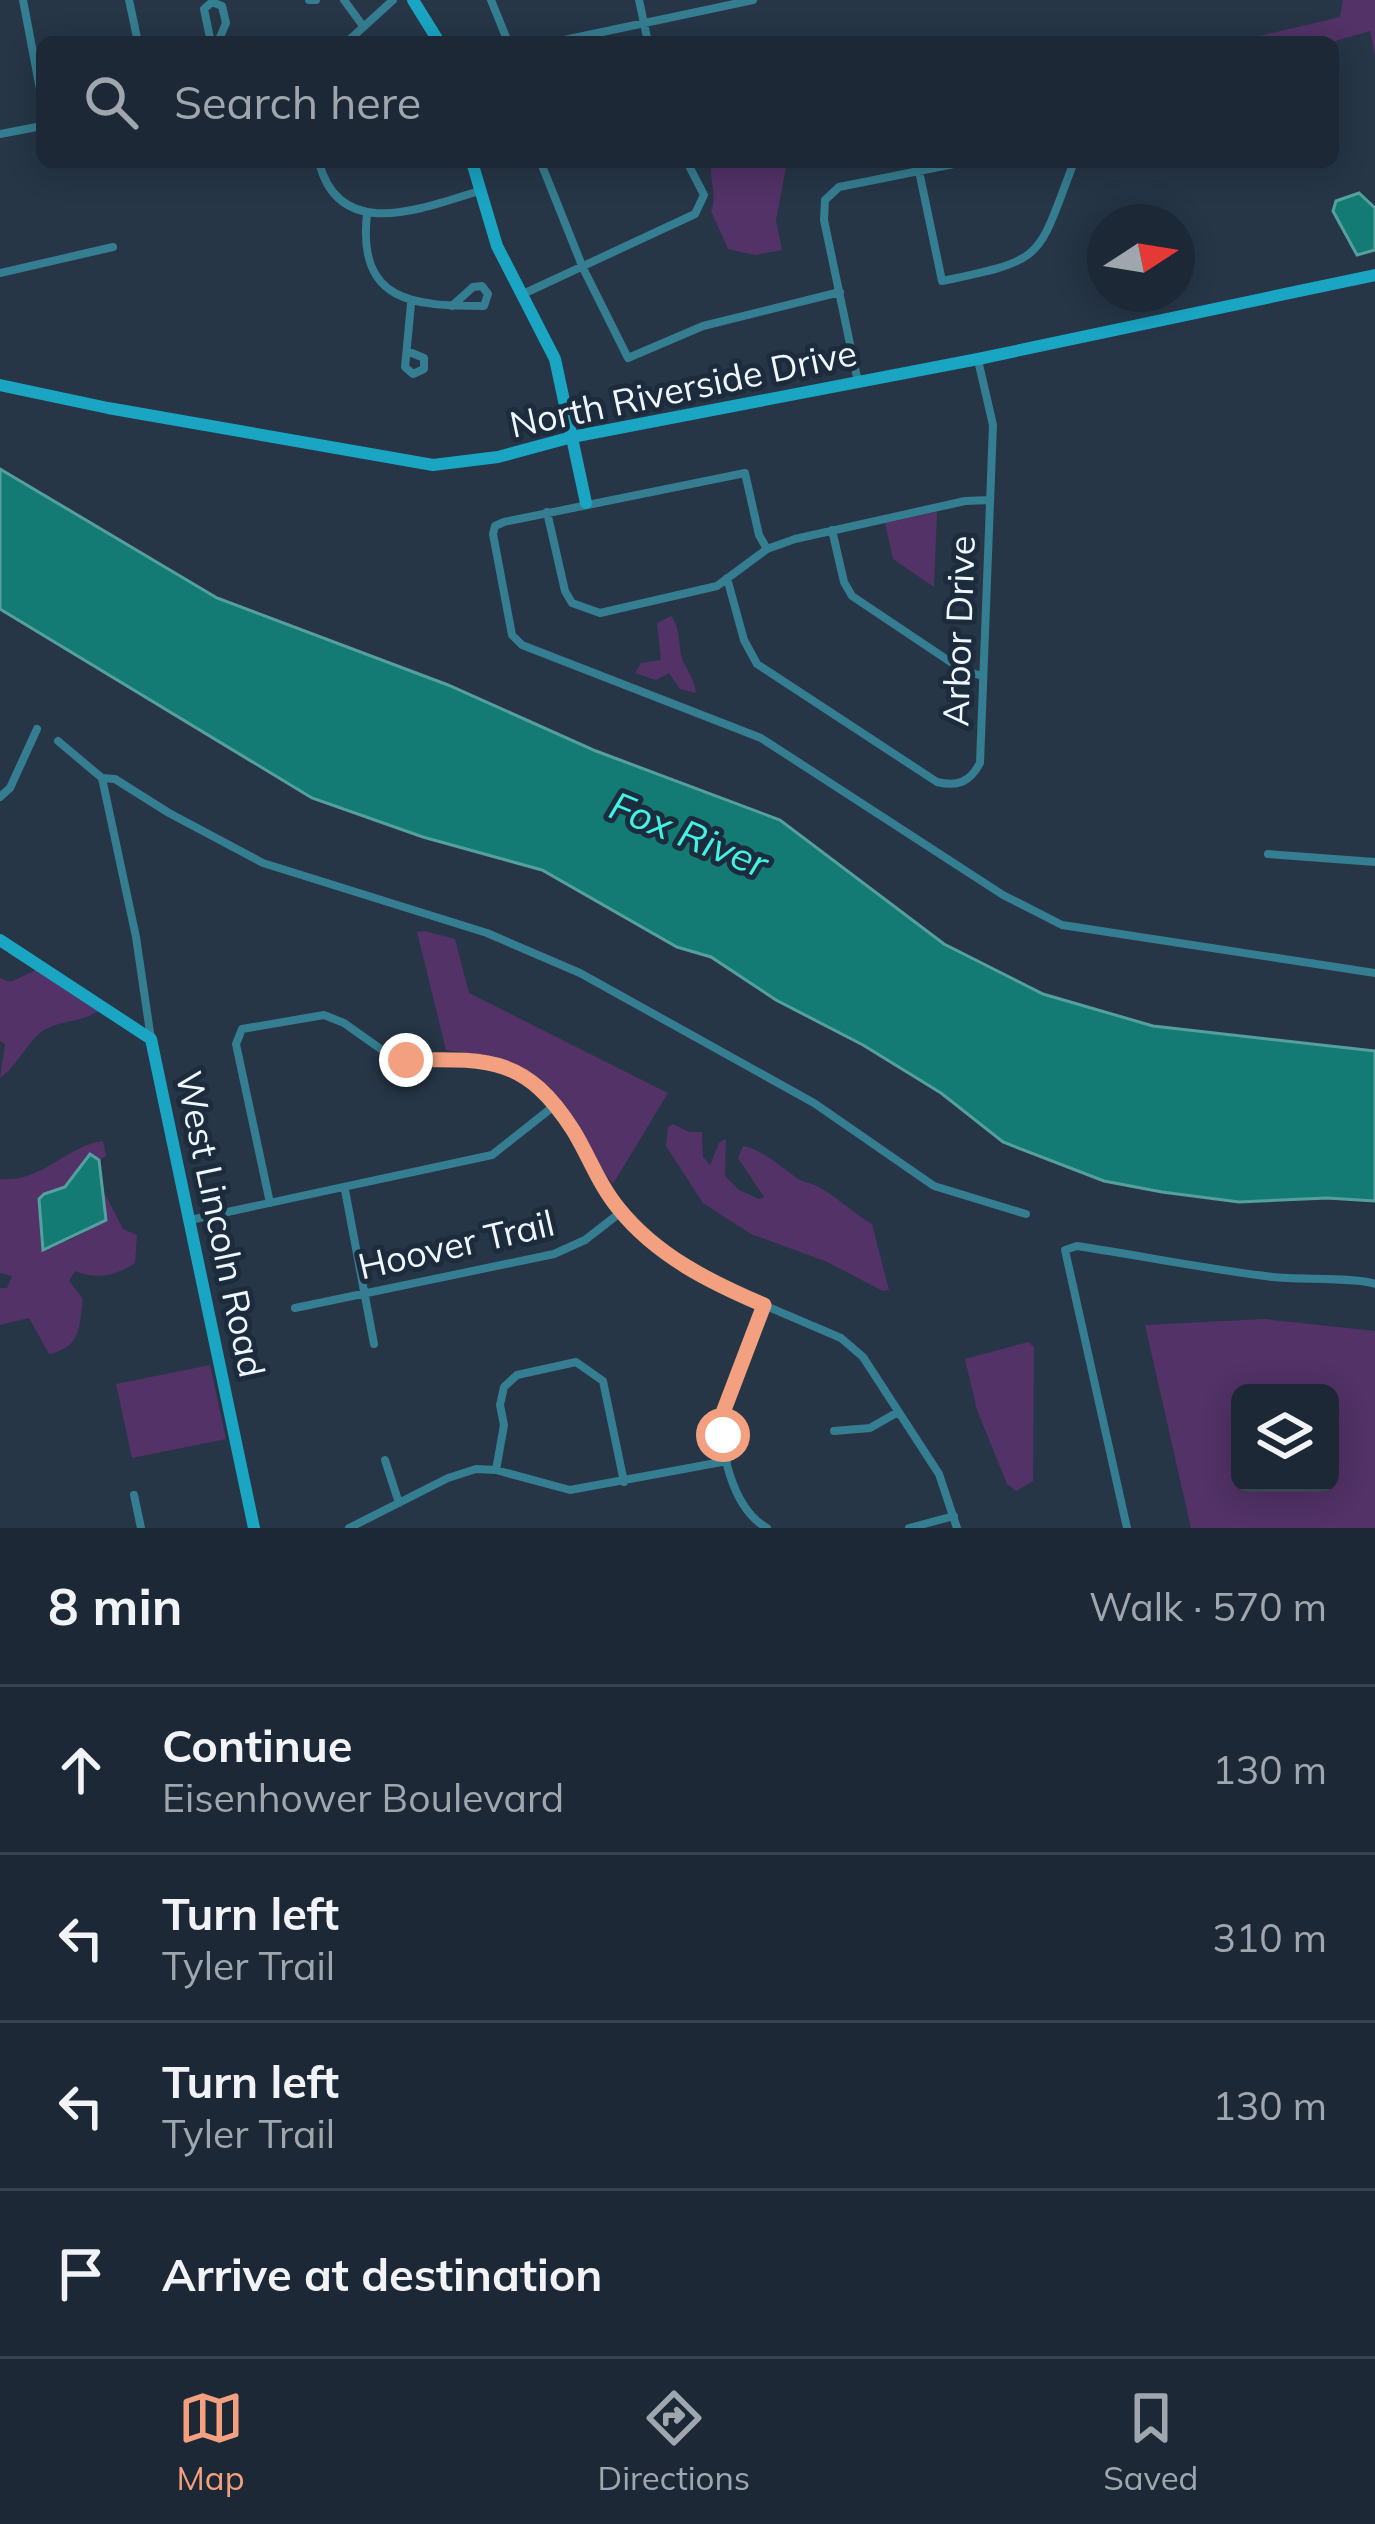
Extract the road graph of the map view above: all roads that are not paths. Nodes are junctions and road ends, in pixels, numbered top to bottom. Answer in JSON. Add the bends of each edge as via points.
{"nodes":[{"id":1,"x":22,"y":0,"type":"edge"},
{"id":2,"x":129,"y":0,"type":"edge"},
{"id":3,"x":344,"y":0,"type":"edge"},
{"id":4,"x":393,"y":0,"type":"edge"},
{"id":5,"x":413,"y":0,"type":"edge"},
{"id":6,"x":491,"y":0,"type":"edge"},
{"id":7,"x":639,"y":0,"type":"edge"},
{"id":8,"x":753,"y":0,"type":"edge"},
{"id":9,"x":644,"y":23,"type":"junction"},
{"id":10,"x":363,"y":26,"type":"junction"},
{"id":11,"x":137,"y":36,"type":"edge"},
{"id":12,"x":210,"y":36,"type":"edge"},
{"id":13,"x":220,"y":36,"type":"edge"},
{"id":14,"x":353,"y":36,"type":"edge"},
{"id":15,"x":435,"y":36,"type":"edge"},
{"id":16,"x":506,"y":36,"type":"edge"},
{"id":17,"x":582,"y":36,"type":"edge"},
{"id":18,"x":647,"y":36,"type":"edge"},
{"id":19,"x":36,"y":70,"type":"edge"},
{"id":20,"x":36,"y":127,"type":"edge"},
{"id":21,"x":0,"y":134,"type":"edge"},
{"id":22,"x":323,"y":168,"type":"edge"},
{"id":23,"x":473,"y":168,"type":"edge"},
{"id":24,"x":546,"y":168,"type":"edge"},
{"id":25,"x":691,"y":168,"type":"edge"},
{"id":26,"x":934,"y":168,"type":"edge"},
{"id":27,"x":1072,"y":168,"type":"edge"},
{"id":28,"x":919,"y":171,"type":"junction"},
{"id":29,"x":479,"y":191,"type":"junction"},
{"id":30,"x":367,"y":214,"type":"junction"},
{"id":31,"x":113,"y":247,"type":"dead end"},
{"id":32,"x":583,"y":268,"type":"junction"},
{"id":33,"x":0,"y":273,"type":"edge"},
{"id":34,"x":1375,"y":275,"type":"edge"},
{"id":35,"x":840,"y":292,"type":"junction"},
{"id":36,"x":524,"y":294,"type":"junction"},
{"id":37,"x":412,"y":304,"type":"junction"},
{"id":38,"x":452,"y":306,"type":"dead end"},
{"id":39,"x":407,"y":351,"type":"dead end"},
{"id":40,"x":978,"y":359,"type":"junction"},
{"id":41,"x":858,"y":383,"type":"junction"},
{"id":42,"x":0,"y":385,"type":"edge"},
{"id":43,"x":572,"y":437,"type":"junction"},
{"id":44,"x":990,"y":500,"type":"junction"},
{"id":45,"x":586,"y":503,"type":"junction"},
{"id":46,"x":547,"y":512,"type":"junction"},
{"id":47,"x":832,"y":530,"type":"junction"},
{"id":48,"x":767,"y":549,"type":"junction"},
{"id":49,"x":727,"y":578,"type":"junction"},
{"id":50,"x":983,"y":676,"type":"junction"},
{"id":51,"x":37,"y":729,"type":"dead end"},
{"id":52,"x":58,"y":741,"type":"dead end"},
{"id":53,"x":102,"y":778,"type":"junction"},
{"id":54,"x":0,"y":797,"type":"edge"},
{"id":55,"x":1268,"y":854,"type":"dead end"},
{"id":56,"x":1375,"y":862,"type":"edge"},
{"id":57,"x":0,"y":940,"type":"edge"},
{"id":58,"x":1375,"y":974,"type":"edge"},
{"id":59,"x":151,"y":1040,"type":"junction"},
{"id":60,"x":554,"y":1106,"type":"junction"},
{"id":61,"x":345,"y":1190,"type":"junction"},
{"id":62,"x":271,"y":1203,"type":"junction"},
{"id":63,"x":621,"y":1212,"type":"junction"},
{"id":64,"x":1026,"y":1214,"type":"dead end"},
{"id":65,"x":190,"y":1220,"type":"junction"},
{"id":66,"x":1375,"y":1284,"type":"edge"},
{"id":67,"x":365,"y":1294,"type":"junction"},
{"id":68,"x":764,"y":1305,"type":"junction"},
{"id":69,"x":295,"y":1308,"type":"dead end"},
{"id":70,"x":374,"y":1344,"type":"dead end"},
{"id":71,"x":898,"y":1412,"type":"junction"},
{"id":72,"x":834,"y":1431,"type":"dead end"},
{"id":73,"x":385,"y":1460,"type":"dead end"},
{"id":74,"x":727,"y":1461,"type":"junction"},
{"id":75,"x":496,"y":1470,"type":"junction"},
{"id":76,"x":624,"y":1482,"type":"junction"},
{"id":77,"x":134,"y":1495,"type":"dead end"},
{"id":78,"x":399,"y":1503,"type":"junction"},
{"id":79,"x":954,"y":1516,"type":"junction"},
{"id":80,"x":141,"y":1528,"type":"edge"},
{"id":81,"x":254,"y":1528,"type":"edge"},
{"id":82,"x":349,"y":1528,"type":"edge"},
{"id":83,"x":767,"y":1528,"type":"edge"},
{"id":84,"x":909,"y":1528,"type":"edge"},
{"id":85,"x":957,"y":1528,"type":"edge"},
{"id":86,"x":1127,"y":1528,"type":"edge"}],
"edges":[{"from":1,"to":19,"type":"street"},
{"from":2,"to":11,"type":"street"},
{"from":3,"to":10,"type":"street"},
{"from":4,"to":10,"type":"street"},
{"from":5,"to":15,"type":"street"},
{"from":6,"to":16,"type":"street"},
{"from":7,"to":9,"type":"street"},
{"from":8,"to":9,"type":"street"},
{"from":9,"to":17,"type":"street"},
{"from":9,"to":18,"type":"street"},
{"from":10,"to":14,"type":"street"},
{"from":12,"to":13,"type":"street","via":[[204,9],[212,2],[222,6],[226,23]]},
{"from":20,"to":21,"type":"street"},
{"from":22,"to":30,"type":"street","via":[[340,200]]},
{"from":23,"to":29,"type":"street"},
{"from":24,"to":32,"type":"street"},
{"from":25,"to":32,"type":"street","via":[[704,195],[694,214]]},
{"from":26,"to":28,"type":"street"},
{"from":27,"to":28,"type":"street","via":[[1033,255],[942,281]]},
{"from":28,"to":35,"type":"street","via":[[839,187],[825,200]]},
{"from":29,"to":30,"type":"street"},
{"from":29,"to":36,"type":"street"},
{"from":30,"to":37,"type":"street","via":[[371,263],[390,291]]},
{"from":31,"to":33,"type":"street"},
{"from":32,"to":35,"type":"street","via":[[628,358],[703,326]]},
{"from":32,"to":36,"type":"street"},
{"from":34,"to":40,"type":"street","name":"North Riverside Drive"},
{"from":35,"to":41,"type":"street"},
{"from":36,"to":43,"type":"street","via":[[555,358]]},
{"from":37,"to":38,"type":"street"},
{"from":37,"to":39,"type":"street"},
{"from":40,"to":41,"type":"street","name":"North Riverside Drive"},
{"from":40,"to":44,"type":"street","name":"Arbor Drive","via":[[993,424]]},
{"from":41,"to":43,"type":"street","name":"North Riverside Drive"},
{"from":42,"to":43,"type":"street","name":"North Riverside Drive","via":[[433,465]]},
{"from":43,"to":45,"type":"street"},
{"from":44,"to":47,"type":"street"},
{"from":44,"to":50,"type":"street","name":"Arbor Drive"},
{"from":45,"to":46,"type":"street"},
{"from":45,"to":48,"type":"street","via":[[745,473]]},
{"from":46,"to":49,"type":"street","via":[[565,591],[584,610],[600,613]]},
{"from":46,"to":58,"type":"street","via":[[495,526],[512,634],[522,645],[761,738],[1062,925]]},
{"from":47,"to":48,"type":"street"},
{"from":47,"to":50,"type":"street","via":[[852,596]]},
{"from":48,"to":49,"type":"street"},
{"from":49,"to":50,"type":"street","name":"Arbor Drive","via":[[757,664],[937,782],[964,782],[980,763]]},
{"from":51,"to":54,"type":"street"},
{"from":52,"to":53,"type":"street"},
{"from":53,"to":59,"type":"street"},
{"from":53,"to":64,"type":"street","via":[[263,862],[488,933],[580,973],[814,1103],[934,1186]]},
{"from":55,"to":56,"type":"street"},
{"from":57,"to":59,"type":"street","name":"West Lincoln Road"},
{"from":59,"to":65,"type":"street","name":"West Lincoln Road"},
{"from":60,"to":61,"type":"street","via":[[492,1155]]},
{"from":60,"to":62,"type":"street","via":[[540,1086],[488,1060],[398,1059],[324,1015],[245,1028],[236,1044]]},
{"from":60,"to":63,"type":"street"},
{"from":61,"to":62,"type":"street"},
{"from":61,"to":67,"type":"street"},
{"from":62,"to":65,"type":"street"},
{"from":63,"to":67,"type":"street","name":"Hoover Trail","via":[[554,1254]]},
{"from":63,"to":68,"type":"street","via":[[678,1263]]},
{"from":65,"to":81,"type":"street","name":"West Lincoln Road"},
{"from":66,"to":86,"type":"street","via":[[1065,1250]]},
{"from":67,"to":69,"type":"street","name":"Hoover Trail"},
{"from":67,"to":70,"type":"street"},
{"from":68,"to":71,"type":"street","via":[[841,1338]]},
{"from":68,"to":74,"type":"street","via":[[724,1410]]},
{"from":71,"to":72,"type":"street","via":[[870,1428]]},
{"from":71,"to":79,"type":"street","via":[[940,1474]]},
{"from":73,"to":78,"type":"street"},
{"from":74,"to":76,"type":"street"},
{"from":74,"to":83,"type":"street","via":[[738,1495]]},
{"from":75,"to":76,"type":"street","via":[[570,1490]]},
{"from":75,"to":76,"type":"street","via":[[504,1388],[518,1375],[577,1362],[602,1381]]},
{"from":75,"to":78,"type":"street","via":[[448,1478]]},
{"from":77,"to":80,"type":"street"},
{"from":78,"to":82,"type":"street"},
{"from":79,"to":84,"type":"street"},
{"from":79,"to":85,"type":"street"}]}
